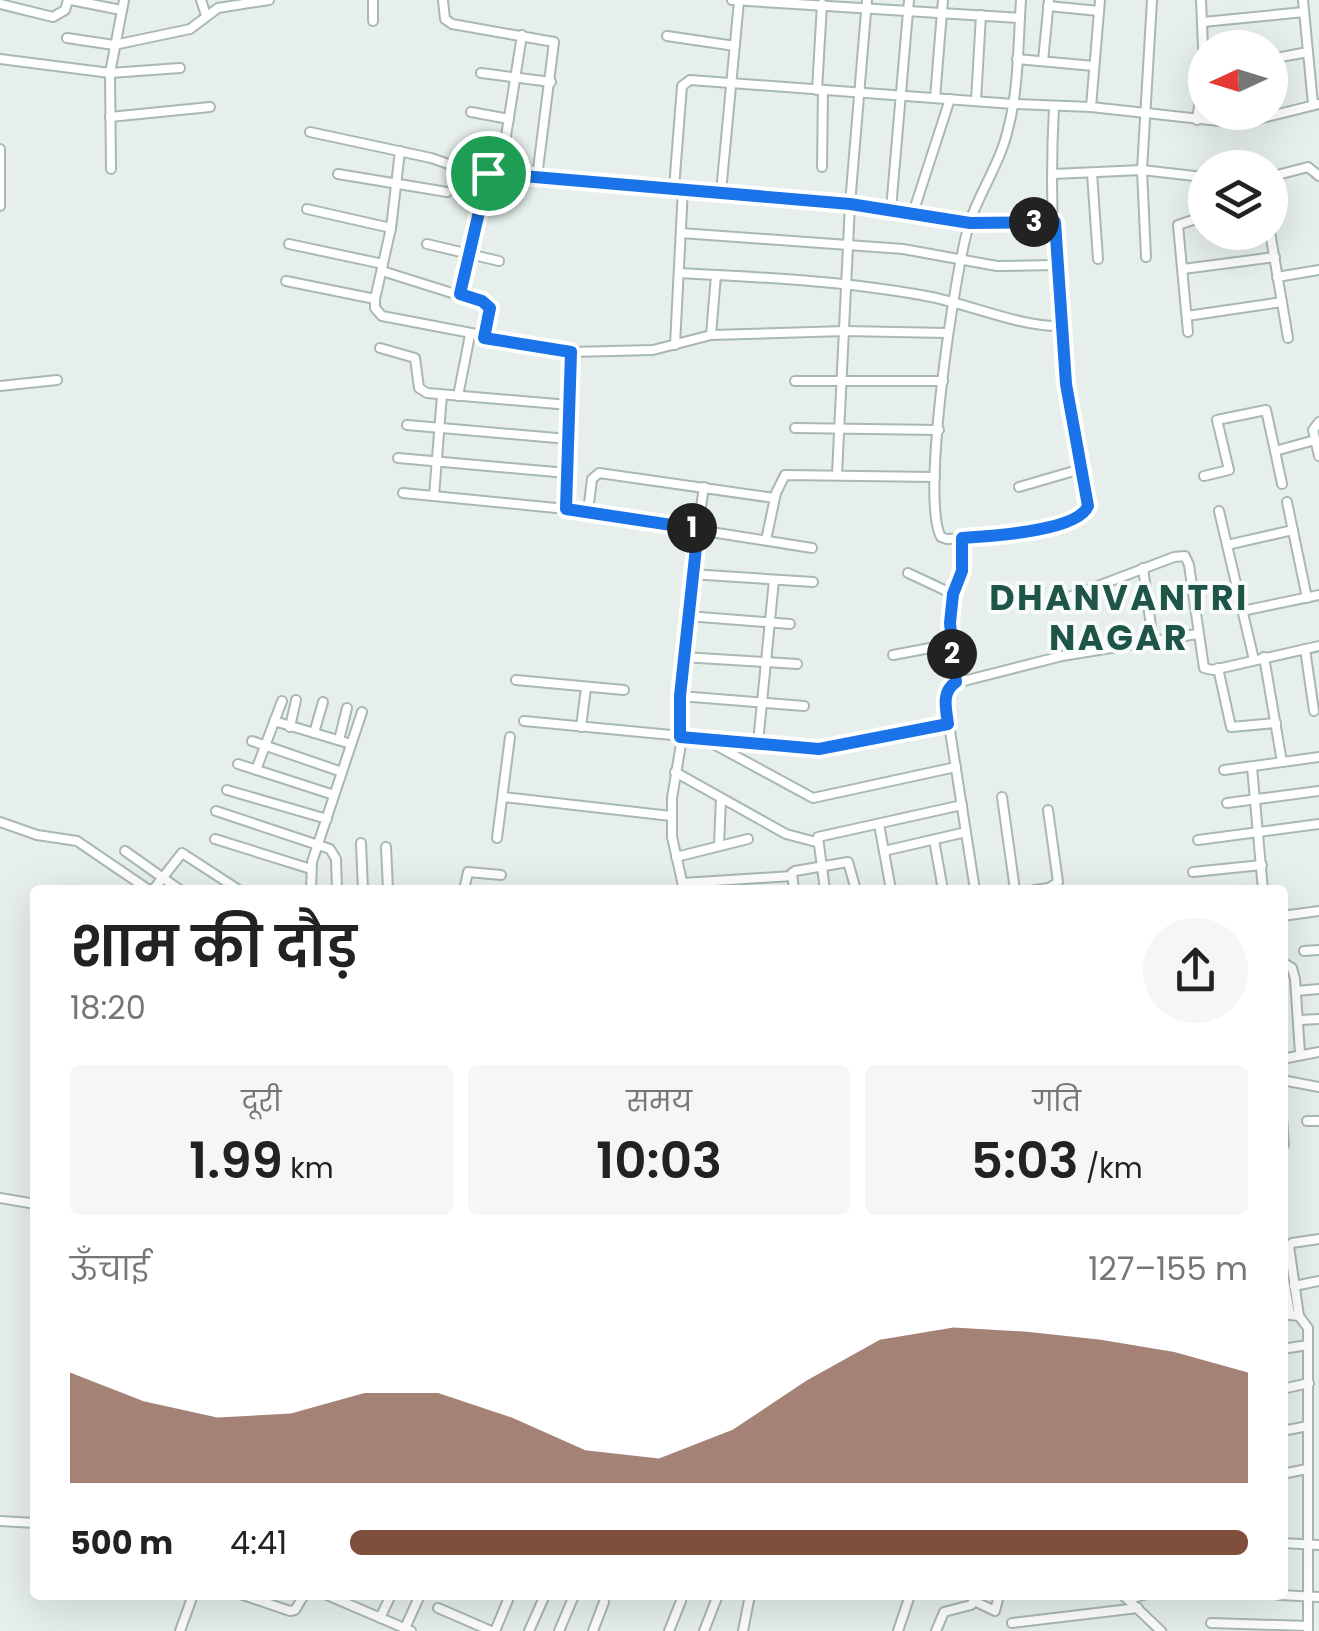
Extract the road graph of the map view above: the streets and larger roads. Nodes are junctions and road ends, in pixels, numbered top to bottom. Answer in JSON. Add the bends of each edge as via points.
{"nodes":[{"id":1,"x":69,"y":0,"type":"edge"},
{"id":2,"x":201,"y":0,"type":"edge"},
{"id":3,"x":269,"y":0,"type":"edge"},
{"id":4,"x":373,"y":0,"type":"edge"},
{"id":5,"x":444,"y":0,"type":"edge"},
{"id":6,"x":736,"y":0,"type":"edge"},
{"id":7,"x":942,"y":0,"type":"edge"},
{"id":8,"x":1021,"y":0,"type":"edge"},
{"id":9,"x":1100,"y":0,"type":"edge"},
{"id":10,"x":1152,"y":0,"type":"edge"},
{"id":11,"x":1201,"y":0,"type":"edge"},
{"id":12,"x":1304,"y":0,"type":"edge"},
{"id":13,"x":780,"y":1,"type":"edge"},
{"id":14,"x":1049,"y":3,"type":"edge"},
{"id":15,"x":0,"y":4,"type":"edge"},
{"id":16,"x":822,"y":4,"type":"junction"},
{"id":17,"x":866,"y":4,"type":"edge"},
{"id":18,"x":122,"y":5,"type":"edge"},
{"id":19,"x":908,"y":5,"type":"edge"},
{"id":20,"x":1099,"y":11,"type":"junction"},
{"id":21,"x":942,"y":12,"type":"junction"},
{"id":22,"x":1304,"y":12,"type":"junction"},
{"id":23,"x":981,"y":15,"type":"junction"},
{"id":24,"x":206,"y":16,"type":"junction"},
{"id":25,"x":1020,"y":18,"type":"junction"},
{"id":26,"x":373,"y":21,"type":"dead end"},
{"id":27,"x":1203,"y":22,"type":"junction"},
{"id":28,"x":1203,"y":30,"type":"edge"},
{"id":29,"x":522,"y":35,"type":"junction"},
{"id":30,"x":667,"y":36,"type":"dead end"},
{"id":31,"x":68,"y":38,"type":"dead end"},
{"id":32,"x":114,"y":45,"type":"junction"},
{"id":33,"x":735,"y":46,"type":"junction"},
{"id":34,"x":1308,"y":52,"type":"junction"},
{"id":35,"x":1288,"y":56,"type":"edge"},
{"id":36,"x":0,"y":59,"type":"edge"},
{"id":37,"x":1017,"y":59,"type":"junction"},
{"id":38,"x":1042,"y":62,"type":"junction"},
{"id":39,"x":1094,"y":66,"type":"junction"},
{"id":40,"x":180,"y":68,"type":"dead end"},
{"id":41,"x":110,"y":72,"type":"junction"},
{"id":42,"x":481,"y":73,"type":"dead end"},
{"id":43,"x":515,"y":77,"type":"junction"},
{"id":44,"x":551,"y":82,"type":"junction"},
{"id":45,"x":732,"y":82,"type":"junction"},
{"id":46,"x":820,"y":90,"type":"junction"},
{"id":47,"x":859,"y":92,"type":"junction"},
{"id":48,"x":901,"y":95,"type":"junction"},
{"id":49,"x":936,"y":98,"type":"junction"},
{"id":50,"x":950,"y":99,"type":"junction"},
{"id":51,"x":976,"y":101,"type":"junction"},
{"id":52,"x":1013,"y":104,"type":"junction"},
{"id":53,"x":1316,"y":104,"type":"edge"},
{"id":54,"x":210,"y":107,"type":"dead end"},
{"id":55,"x":1054,"y":107,"type":"junction"},
{"id":56,"x":1091,"y":107,"type":"junction"},
{"id":57,"x":1288,"y":111,"type":"edge"},
{"id":58,"x":472,"y":112,"type":"dead end"},
{"id":59,"x":1146,"y":114,"type":"junction"},
{"id":60,"x":110,"y":117,"type":"junction"},
{"id":61,"x":509,"y":118,"type":"junction"},
{"id":62,"x":1188,"y":119,"type":"edge"},
{"id":63,"x":310,"y":132,"type":"dead end"},
{"id":64,"x":0,"y":149,"type":"edge"},
{"id":65,"x":400,"y":151,"type":"junction"},
{"id":66,"x":822,"y":167,"type":"dead end"},
{"id":67,"x":111,"y":169,"type":"dead end"},
{"id":68,"x":1142,"y":170,"type":"junction"},
{"id":69,"x":488,"y":173,"type":"junction"},
{"id":70,"x":1092,"y":173,"type":"junction"},
{"id":71,"x":1288,"y":173,"type":"edge"},
{"id":72,"x":338,"y":174,"type":"dead end"},
{"id":73,"x":500,"y":174,"type":"junction"},
{"id":74,"x":1053,"y":174,"type":"junction"},
{"id":75,"x":1188,"y":175,"type":"edge"},
{"id":76,"x":1319,"y":176,"type":"edge"},
{"id":77,"x":537,"y":177,"type":"junction"},
{"id":78,"x":396,"y":184,"type":"junction"},
{"id":79,"x":678,"y":188,"type":"junction"},
{"id":80,"x":446,"y":192,"type":"dead end"},
{"id":81,"x":722,"y":192,"type":"junction"},
{"id":82,"x":850,"y":204,"type":"junction"},
{"id":83,"x":0,"y":206,"type":"edge"},
{"id":84,"x":308,"y":209,"type":"dead end"},
{"id":85,"x":891,"y":209,"type":"junction"},
{"id":86,"x":914,"y":213,"type":"junction"},
{"id":87,"x":1188,"y":221,"type":"edge"},
{"id":88,"x":1055,"y":222,"type":"junction"},
{"id":89,"x":970,"y":223,"type":"junction"},
{"id":90,"x":390,"y":228,"type":"junction"},
{"id":91,"x":681,"y":232,"type":"junction"},
{"id":92,"x":289,"y":244,"type":"dead end"},
{"id":93,"x":427,"y":244,"type":"dead end"},
{"id":94,"x":848,"y":244,"type":"junction"},
{"id":95,"x":1273,"y":250,"type":"edge"},
{"id":96,"x":469,"y":254,"type":"junction"},
{"id":97,"x":1146,"y":257,"type":"dead end"},
{"id":98,"x":1274,"y":257,"type":"junction"},
{"id":99,"x":1098,"y":259,"type":"dead end"},
{"id":100,"x":961,"y":260,"type":"junction"},
{"id":101,"x":498,"y":261,"type":"dead end"},
{"id":102,"x":1056,"y":265,"type":"junction"},
{"id":103,"x":382,"y":268,"type":"junction"},
{"id":104,"x":1182,"y":269,"type":"junction"},
{"id":105,"x":1319,"y":270,"type":"edge"},
{"id":106,"x":679,"y":273,"type":"junction"},
{"id":107,"x":716,"y":275,"type":"junction"},
{"id":108,"x":1278,"y":277,"type":"junction"},
{"id":109,"x":286,"y":281,"type":"dead end"},
{"id":110,"x":847,"y":286,"type":"junction"},
{"id":111,"x":460,"y":294,"type":"junction"},
{"id":112,"x":376,"y":299,"type":"junction"},
{"id":113,"x":952,"y":301,"type":"junction"},
{"id":114,"x":1282,"y":302,"type":"junction"},
{"id":115,"x":1186,"y":316,"type":"junction"},
{"id":116,"x":1061,"y":326,"type":"junction"},
{"id":117,"x":845,"y":331,"type":"junction"},
{"id":118,"x":1188,"y":332,"type":"dead end"},
{"id":119,"x":946,"y":333,"type":"junction"},
{"id":120,"x":470,"y":335,"type":"junction"},
{"id":121,"x":711,"y":335,"type":"junction"},
{"id":122,"x":484,"y":338,"type":"junction"},
{"id":123,"x":1288,"y":338,"type":"dead end"},
{"id":124,"x":676,"y":345,"type":"junction"},
{"id":125,"x":380,"y":348,"type":"dead end"},
{"id":126,"x":571,"y":352,"type":"junction"},
{"id":127,"x":57,"y":380,"type":"dead end"},
{"id":128,"x":842,"y":381,"type":"junction"},
{"id":129,"x":943,"y":381,"type":"junction"},
{"id":130,"x":795,"y":382,"type":"dead end"},
{"id":131,"x":0,"y":386,"type":"edge"},
{"id":132,"x":442,"y":394,"type":"junction"},
{"id":133,"x":458,"y":396,"type":"junction"},
{"id":134,"x":569,"y":401,"type":"junction"},
{"id":135,"x":1319,"y":422,"type":"edge"},
{"id":136,"x":406,"y":425,"type":"dead end"},
{"id":137,"x":439,"y":428,"type":"junction"},
{"id":138,"x":795,"y":428,"type":"dead end"},
{"id":139,"x":840,"y":428,"type":"junction"},
{"id":140,"x":939,"y":430,"type":"junction"},
{"id":141,"x":568,"y":439,"type":"junction"},
{"id":142,"x":1315,"y":440,"type":"junction"},
{"id":143,"x":1275,"y":451,"type":"junction"},
{"id":144,"x":1319,"y":456,"type":"edge"},
{"id":145,"x":398,"y":458,"type":"dead end"},
{"id":146,"x":437,"y":462,"type":"junction"},
{"id":147,"x":1081,"y":469,"type":"junction"},
{"id":148,"x":567,"y":473,"type":"junction"},
{"id":149,"x":837,"y":475,"type":"junction"},
{"id":150,"x":936,"y":476,"type":"junction"},
{"id":151,"x":1204,"y":476,"type":"dead end"},
{"id":152,"x":1282,"y":484,"type":"dead end"},
{"id":153,"x":704,"y":487,"type":"junction"},
{"id":154,"x":1019,"y":487,"type":"dead end"},
{"id":155,"x":403,"y":492,"type":"dead end"},
{"id":156,"x":776,"y":492,"type":"junction"},
{"id":157,"x":434,"y":496,"type":"junction"},
{"id":158,"x":1287,"y":502,"type":"dead end"},
{"id":159,"x":566,"y":509,"type":"junction"},
{"id":160,"x":1219,"y":511,"type":"dead end"},
{"id":161,"x":588,"y":512,"type":"junction"},
{"id":162,"x":698,"y":529,"type":"junction"},
{"id":163,"x":1292,"y":530,"type":"junction"},
{"id":164,"x":962,"y":538,"type":"junction"},
{"id":165,"x":766,"y":540,"type":"junction"},
{"id":166,"x":1227,"y":545,"type":"junction"},
{"id":167,"x":812,"y":548,"type":"dead end"},
{"id":168,"x":1143,"y":568,"type":"junction"},
{"id":169,"x":908,"y":573,"type":"dead end"},
{"id":170,"x":690,"y":574,"type":"junction"},
{"id":171,"x":774,"y":580,"type":"junction"},
{"id":172,"x":813,"y":582,"type":"dead end"},
{"id":173,"x":953,"y":594,"type":"junction"},
{"id":174,"x":1319,"y":595,"type":"edge"},
{"id":175,"x":1070,"y":596,"type":"dead end"},
{"id":176,"x":1307,"y":598,"type":"junction"},
{"id":177,"x":1242,"y":611,"type":"junction"},
{"id":178,"x":687,"y":616,"type":"junction"},
{"id":179,"x":770,"y":622,"type":"junction"},
{"id":180,"x":790,"y":624,"type":"dead end"},
{"id":181,"x":1197,"y":634,"type":"junction"},
{"id":182,"x":1154,"y":641,"type":"junction"},
{"id":183,"x":951,"y":644,"type":"junction"},
{"id":184,"x":1319,"y":646,"type":"edge"},
{"id":185,"x":1305,"y":649,"type":"junction"},
{"id":186,"x":893,"y":655,"type":"dead end"},
{"id":187,"x":684,"y":657,"type":"junction"},
{"id":188,"x":1264,"y":657,"type":"junction"},
{"id":189,"x":1254,"y":660,"type":"junction"},
{"id":190,"x":766,"y":662,"type":"junction"},
{"id":191,"x":797,"y":664,"type":"dead end"},
{"id":192,"x":1218,"y":668,"type":"junction"},
{"id":193,"x":516,"y":680,"type":"dead end"},
{"id":194,"x":956,"y":682,"type":"junction"},
{"id":195,"x":586,"y":688,"type":"junction"},
{"id":196,"x":624,"y":690,"type":"dead end"},
{"id":197,"x":680,"y":696,"type":"junction"},
{"id":198,"x":296,"y":700,"type":"dead end"},
{"id":199,"x":282,"y":701,"type":"dead end"},
{"id":200,"x":323,"y":702,"type":"dead end"},
{"id":201,"x":762,"y":703,"type":"junction"},
{"id":202,"x":804,"y":706,"type":"dead end"},
{"id":203,"x":348,"y":708,"type":"dead end"},
{"id":204,"x":1314,"y":711,"type":"dead end"},
{"id":205,"x":362,"y":712,"type":"dead end"},
{"id":206,"x":524,"y":721,"type":"dead end"},
{"id":207,"x":274,"y":722,"type":"junction"},
{"id":208,"x":1276,"y":723,"type":"junction"},
{"id":209,"x":948,"y":724,"type":"junction"},
{"id":210,"x":290,"y":727,"type":"junction"},
{"id":211,"x":581,"y":727,"type":"junction"},
{"id":212,"x":314,"y":733,"type":"junction"},
{"id":213,"x":510,"y":737,"type":"dead end"},
{"id":214,"x":680,"y":737,"type":"junction"},
{"id":215,"x":704,"y":739,"type":"junction"},
{"id":216,"x":339,"y":740,"type":"junction"},
{"id":217,"x":252,"y":741,"type":"dead end"},
{"id":218,"x":758,"y":743,"type":"junction"},
{"id":219,"x":351,"y":744,"type":"junction"},
{"id":220,"x":265,"y":746,"type":"junction"},
{"id":221,"x":1319,"y":757,"type":"edge"},
{"id":222,"x":1282,"y":762,"type":"junction"},
{"id":223,"x":238,"y":764,"type":"dead end"},
{"id":224,"x":1252,"y":767,"type":"junction"},
{"id":225,"x":956,"y":768,"type":"junction"},
{"id":226,"x":676,"y":769,"type":"junction"},
{"id":227,"x":256,"y":770,"type":"junction"},
{"id":228,"x":1224,"y":770,"type":"dead end"},
{"id":229,"x":342,"y":772,"type":"junction"},
{"id":230,"x":227,"y":790,"type":"dead end"},
{"id":231,"x":1319,"y":791,"type":"edge"},
{"id":232,"x":334,"y":795,"type":"junction"},
{"id":233,"x":1002,"y":796,"type":"dead end"},
{"id":234,"x":503,"y":797,"type":"junction"},
{"id":235,"x":721,"y":799,"type":"junction"},
{"id":236,"x":1255,"y":800,"type":"junction"},
{"id":237,"x":1227,"y":802,"type":"dead end"},
{"id":238,"x":962,"y":805,"type":"junction"},
{"id":239,"x":1048,"y":810,"type":"dead end"},
{"id":240,"x":216,"y":811,"type":"dead end"},
{"id":241,"x":671,"y":816,"type":"junction"},
{"id":242,"x":327,"y":819,"type":"junction"},
{"id":243,"x":0,"y":822,"type":"edge"},
{"id":244,"x":879,"y":824,"type":"junction"},
{"id":245,"x":1319,"y":824,"type":"edge"},
{"id":246,"x":966,"y":832,"type":"junction"},
{"id":247,"x":1259,"y":833,"type":"junction"},
{"id":248,"x":215,"y":838,"type":"dead end"},
{"id":249,"x":497,"y":838,"type":"dead end"},
{"id":250,"x":748,"y":839,"type":"dead end"},
{"id":251,"x":934,"y":840,"type":"junction"},
{"id":252,"x":1198,"y":840,"type":"dead end"},
{"id":253,"x":816,"y":842,"type":"junction"},
{"id":254,"x":319,"y":843,"type":"junction"},
{"id":255,"x":362,"y":843,"type":"dead end"},
{"id":256,"x":719,"y":844,"type":"junction"},
{"id":257,"x":386,"y":847,"type":"dead end"},
{"id":258,"x":125,"y":851,"type":"dead end"},
{"id":259,"x":884,"y":851,"type":"junction"},
{"id":260,"x":676,"y":857,"type":"junction"},
{"id":261,"x":1262,"y":865,"type":"junction"},
{"id":262,"x":821,"y":866,"type":"junction"},
{"id":263,"x":310,"y":870,"type":"junction"},
{"id":264,"x":1193,"y":872,"type":"dead end"},
{"id":265,"x":500,"y":875,"type":"dead end"},
{"id":266,"x":792,"y":876,"type":"junction"},
{"id":267,"x":162,"y":877,"type":"junction"},
{"id":268,"x":144,"y":885,"type":"edge"},
{"id":269,"x":155,"y":885,"type":"edge"},
{"id":270,"x":173,"y":885,"type":"edge"},
{"id":271,"x":232,"y":885,"type":"edge"},
{"id":272,"x":311,"y":885,"type":"edge"},
{"id":273,"x":337,"y":885,"type":"edge"},
{"id":274,"x":363,"y":885,"type":"edge"},
{"id":275,"x":388,"y":885,"type":"edge"},
{"id":276,"x":465,"y":885,"type":"edge"},
{"id":277,"x":683,"y":885,"type":"edge"},
{"id":278,"x":703,"y":885,"type":"edge"},
{"id":279,"x":793,"y":885,"type":"edge"},
{"id":280,"x":824,"y":885,"type":"edge"},
{"id":281,"x":855,"y":885,"type":"edge"},
{"id":282,"x":890,"y":885,"type":"edge"},
{"id":283,"x":942,"y":885,"type":"edge"},
{"id":284,"x":974,"y":885,"type":"edge"},
{"id":285,"x":1014,"y":885,"type":"edge"},
{"id":286,"x":1054,"y":885,"type":"edge"},
{"id":287,"x":1264,"y":885,"type":"edge"},
{"id":288,"x":1319,"y":911,"type":"edge"},
{"id":289,"x":1288,"y":915,"type":"edge"},
{"id":290,"x":1319,"y":950,"type":"edge"},
{"id":291,"x":1304,"y":951,"type":"dead end"},
{"id":292,"x":1288,"y":966,"type":"edge"},
{"id":293,"x":1319,"y":989,"type":"edge"},
{"id":294,"x":1297,"y":994,"type":"junction"},
{"id":295,"x":1288,"y":996,"type":"edge"},
{"id":296,"x":1319,"y":1019,"type":"edge"},
{"id":297,"x":1299,"y":1020,"type":"junction"},
{"id":298,"x":1319,"y":1052,"type":"edge"},
{"id":299,"x":1300,"y":1053,"type":"junction"},
{"id":300,"x":1288,"y":1057,"type":"edge"},
{"id":301,"x":1288,"y":1081,"type":"edge"},
{"id":302,"x":1319,"y":1088,"type":"edge"},
{"id":303,"x":1319,"y":1120,"type":"edge"},
{"id":304,"x":1307,"y":1121,"type":"dead end"},
{"id":305,"x":0,"y":1198,"type":"edge"},
{"id":306,"x":30,"y":1203,"type":"edge"},
{"id":307,"x":1319,"y":1239,"type":"edge"},
{"id":308,"x":1319,"y":1282,"type":"edge"},
{"id":309,"x":1294,"y":1286,"type":"junction"},
{"id":310,"x":1290,"y":1315,"type":"edge"},
{"id":311,"x":1319,"y":1326,"type":"edge"},
{"id":312,"x":1308,"y":1328,"type":"junction"},
{"id":313,"x":1308,"y":1345,"type":"junction"},
{"id":314,"x":1288,"y":1349,"type":"edge"},
{"id":315,"x":1314,"y":1367,"type":"edge"},
{"id":316,"x":1309,"y":1384,"type":"junction"},
{"id":317,"x":1288,"y":1388,"type":"edge"},
{"id":318,"x":1319,"y":1402,"type":"edge"},
{"id":319,"x":1308,"y":1404,"type":"junction"},
{"id":320,"x":1308,"y":1426,"type":"junction"},
{"id":321,"x":1288,"y":1430,"type":"edge"},
{"id":322,"x":1319,"y":1442,"type":"edge"},
{"id":323,"x":1308,"y":1444,"type":"junction"},
{"id":324,"x":1307,"y":1469,"type":"junction"},
{"id":325,"x":1288,"y":1473,"type":"edge"},
{"id":326,"x":1308,"y":1509,"type":"junction"},
{"id":327,"x":1319,"y":1510,"type":"edge"},
{"id":328,"x":0,"y":1522,"type":"edge"},
{"id":329,"x":30,"y":1523,"type":"edge"},
{"id":330,"x":1288,"y":1543,"type":"edge"},
{"id":331,"x":1308,"y":1544,"type":"junction"},
{"id":332,"x":1319,"y":1545,"type":"edge"},
{"id":333,"x":1288,"y":1595,"type":"edge"},
{"id":334,"x":1308,"y":1596,"type":"junction"},
{"id":335,"x":1319,"y":1597,"type":"edge"},
{"id":336,"x":191,"y":1600,"type":"edge"},
{"id":337,"x":258,"y":1600,"type":"edge"},
{"id":338,"x":301,"y":1600,"type":"edge"},
{"id":339,"x":339,"y":1600,"type":"edge"},
{"id":340,"x":389,"y":1600,"type":"edge"},
{"id":341,"x":418,"y":1600,"type":"edge"},
{"id":342,"x":508,"y":1600,"type":"edge"},
{"id":343,"x":543,"y":1600,"type":"edge"},
{"id":344,"x":572,"y":1600,"type":"edge"},
{"id":345,"x":716,"y":1600,"type":"edge"},
{"id":346,"x":749,"y":1600,"type":"edge"},
{"id":347,"x":908,"y":1600,"type":"edge"},
{"id":348,"x":972,"y":1600,"type":"edge"},
{"id":349,"x":980,"y":1600,"type":"edge"},
{"id":350,"x":998,"y":1600,"type":"edge"},
{"id":351,"x":1129,"y":1600,"type":"edge"},
{"id":352,"x":681,"y":1601,"type":"dead end"},
{"id":353,"x":604,"y":1602,"type":"dead end"},
{"id":354,"x":438,"y":1608,"type":"dead end"},
{"id":355,"x":1138,"y":1608,"type":"junction"},
{"id":356,"x":380,"y":1618,"type":"junction"},
{"id":357,"x":1012,"y":1623,"type":"dead end"},
{"id":358,"x":1211,"y":1623,"type":"dead end"},
{"id":359,"x":1308,"y":1628,"type":"edge"},
{"id":360,"x":408,"y":1630,"type":"edge"},
{"id":361,"x":180,"y":1631,"type":"edge"},
{"id":362,"x":493,"y":1631,"type":"edge"},
{"id":363,"x":529,"y":1631,"type":"edge"},
{"id":364,"x":559,"y":1631,"type":"edge"},
{"id":365,"x":594,"y":1631,"type":"edge"},
{"id":366,"x":669,"y":1631,"type":"edge"},
{"id":367,"x":704,"y":1631,"type":"edge"},
{"id":368,"x":743,"y":1631,"type":"edge"},
{"id":369,"x":898,"y":1631,"type":"edge"},
{"id":370,"x":936,"y":1631,"type":"edge"},
{"id":371,"x":1161,"y":1631,"type":"edge"}],
"edges":[{"from":1,"to":15,"type":"street","via":[[53,17]]},
{"from":1,"to":18,"type":"street"},
{"from":2,"to":24,"type":"street"},
{"from":3,"to":24,"type":"street"},
{"from":4,"to":26,"type":"street"},
{"from":5,"to":29,"type":"street","via":[[445,19],[452,24]]},
{"from":6,"to":13,"type":"street"},
{"from":6,"to":33,"type":"street"},
{"from":7,"to":21,"type":"street"},
{"from":8,"to":25,"type":"street"},
{"from":9,"to":20,"type":"street"},
{"from":10,"to":59,"type":"street"},
{"from":11,"to":27,"type":"street"},
{"from":12,"to":22,"type":"street"},
{"from":13,"to":16,"type":"street"},
{"from":14,"to":20,"type":"street"},
{"from":14,"to":38,"type":"street"},
{"from":16,"to":17,"type":"street"},
{"from":16,"to":46,"type":"street"},
{"from":17,"to":19,"type":"street"},
{"from":17,"to":47,"type":"street"},
{"from":18,"to":32,"type":"street"},
{"from":19,"to":21,"type":"street"},
{"from":19,"to":48,"type":"street"},
{"from":20,"to":39,"type":"street"},
{"from":21,"to":23,"type":"street"},
{"from":21,"to":49,"type":"street"},
{"from":22,"to":27,"type":"street"},
{"from":22,"to":34,"type":"street"},
{"from":23,"to":25,"type":"street"},
{"from":23,"to":51,"type":"street"},
{"from":24,"to":32,"type":"street","via":[[190,29]]},
{"from":25,"to":37,"type":"street"},
{"from":27,"to":28,"type":"street"},
{"from":29,"to":43,"type":"street"},
{"from":29,"to":44,"type":"street","via":[[554,42]]},
{"from":30,"to":33,"type":"street"},
{"from":31,"to":32,"type":"street"},
{"from":32,"to":41,"type":"street"},
{"from":33,"to":45,"type":"street"},
{"from":34,"to":35,"type":"street"},
{"from":34,"to":53,"type":"street"},
{"from":36,"to":41,"type":"street"},
{"from":37,"to":38,"type":"street"},
{"from":37,"to":52,"type":"street"},
{"from":38,"to":39,"type":"street"},
{"from":39,"to":56,"type":"street"},
{"from":40,"to":41,"type":"street"},
{"from":41,"to":60,"type":"street"},
{"from":42,"to":43,"type":"street"},
{"from":43,"to":44,"type":"street"},
{"from":43,"to":61,"type":"street"},
{"from":44,"to":77,"type":"street"},
{"from":45,"to":46,"type":"street"},
{"from":45,"to":79,"type":"street","via":[[682,86]]},
{"from":45,"to":81,"type":"street"},
{"from":46,"to":47,"type":"street"},
{"from":46,"to":66,"type":"street"},
{"from":47,"to":48,"type":"street"},
{"from":47,"to":82,"type":"street"},
{"from":48,"to":49,"type":"street"},
{"from":48,"to":85,"type":"street"},
{"from":49,"to":50,"type":"street"},
{"from":50,"to":51,"type":"street"},
{"from":50,"to":86,"type":"street"},
{"from":51,"to":52,"type":"street"},
{"from":52,"to":55,"type":"street"},
{"from":52,"to":89,"type":"street"},
{"from":53,"to":57,"type":"street"},
{"from":54,"to":60,"type":"street"},
{"from":55,"to":56,"type":"street"},
{"from":55,"to":74,"type":"street"},
{"from":56,"to":59,"type":"street"},
{"from":58,"to":61,"type":"street"},
{"from":59,"to":62,"type":"street"},
{"from":59,"to":68,"type":"street"},
{"from":60,"to":67,"type":"street"},
{"from":61,"to":73,"type":"street"},
{"from":63,"to":65,"type":"street"},
{"from":64,"to":83,"type":"street"},
{"from":65,"to":69,"type":"street"},
{"from":65,"to":78,"type":"street"},
{"from":68,"to":70,"type":"street"},
{"from":68,"to":75,"type":"street"},
{"from":68,"to":97,"type":"street"},
{"from":69,"to":73,"type":"street"},
{"from":69,"to":96,"type":"street"},
{"from":70,"to":74,"type":"street"},
{"from":70,"to":99,"type":"street"},
{"from":71,"to":76,"type":"street","via":[[1308,167]]},
{"from":72,"to":78,"type":"street"},
{"from":73,"to":77,"type":"street"},
{"from":74,"to":88,"type":"street"},
{"from":77,"to":79,"type":"street"},
{"from":78,"to":80,"type":"street"},
{"from":78,"to":90,"type":"street"},
{"from":79,"to":81,"type":"street"},
{"from":79,"to":91,"type":"street"},
{"from":81,"to":82,"type":"street"},
{"from":82,"to":85,"type":"street"},
{"from":82,"to":94,"type":"street"},
{"from":84,"to":90,"type":"street"},
{"from":85,"to":86,"type":"street"},
{"from":86,"to":89,"type":"street"},
{"from":87,"to":104,"type":"street","via":[[1178,224]]},
{"from":88,"to":89,"type":"street"},
{"from":88,"to":102,"type":"street"},
{"from":89,"to":100,"type":"street"},
{"from":90,"to":103,"type":"street"},
{"from":91,"to":94,"type":"street"},
{"from":91,"to":106,"type":"street"},
{"from":92,"to":103,"type":"street"},
{"from":93,"to":96,"type":"street"},
{"from":94,"to":100,"type":"street"},
{"from":94,"to":110,"type":"street"},
{"from":95,"to":98,"type":"street"},
{"from":96,"to":101,"type":"street"},
{"from":96,"to":111,"type":"street"},
{"from":98,"to":104,"type":"street"},
{"from":98,"to":108,"type":"street"},
{"from":100,"to":102,"type":"street"},
{"from":100,"to":113,"type":"street"},
{"from":102,"to":116,"type":"street"},
{"from":103,"to":111,"type":"street"},
{"from":103,"to":112,"type":"street"},
{"from":104,"to":115,"type":"street"},
{"from":105,"to":108,"type":"street"},
{"from":106,"to":107,"type":"street"},
{"from":106,"to":124,"type":"street"},
{"from":107,"to":110,"type":"street"},
{"from":107,"to":121,"type":"street"},
{"from":108,"to":114,"type":"street"},
{"from":109,"to":112,"type":"street"},
{"from":110,"to":113,"type":"street"},
{"from":110,"to":117,"type":"street"},
{"from":111,"to":122,"type":"street","via":[[490,308]]},
{"from":112,"to":120,"type":"street","via":[[382,316]]},
{"from":113,"to":116,"type":"street","via":[[1029,324]]},
{"from":113,"to":119,"type":"street"},
{"from":114,"to":115,"type":"street"},
{"from":114,"to":123,"type":"street"},
{"from":115,"to":118,"type":"street"},
{"from":116,"to":147,"type":"street"},
{"from":117,"to":119,"type":"street"},
{"from":117,"to":121,"type":"street"},
{"from":117,"to":128,"type":"street"},
{"from":119,"to":129,"type":"street"},
{"from":120,"to":122,"type":"street"},
{"from":120,"to":133,"type":"street"},
{"from":121,"to":124,"type":"street"},
{"from":122,"to":126,"type":"street"},
{"from":124,"to":126,"type":"street"},
{"from":125,"to":132,"type":"street","via":[[415,358],[419,388]]},
{"from":126,"to":134,"type":"street"},
{"from":127,"to":131,"type":"street"},
{"from":128,"to":129,"type":"street"},
{"from":128,"to":130,"type":"street"},
{"from":128,"to":139,"type":"street"},
{"from":129,"to":140,"type":"street"},
{"from":132,"to":133,"type":"street"},
{"from":132,"to":137,"type":"street"},
{"from":133,"to":134,"type":"street"},
{"from":134,"to":141,"type":"street"},
{"from":135,"to":142,"type":"street","via":[[1312,430]]},
{"from":136,"to":137,"type":"street"},
{"from":137,"to":141,"type":"street"},
{"from":137,"to":146,"type":"street"},
{"from":138,"to":139,"type":"street"},
{"from":139,"to":140,"type":"street"},
{"from":139,"to":149,"type":"street"},
{"from":140,"to":150,"type":"street"},
{"from":141,"to":148,"type":"street"},
{"from":142,"to":143,"type":"street"},
{"from":142,"to":144,"type":"street"},
{"from":143,"to":151,"type":"street","via":[[1266,410],[1217,420],[1229,470]]},
{"from":143,"to":152,"type":"street"},
{"from":145,"to":146,"type":"street"},
{"from":146,"to":148,"type":"street"},
{"from":146,"to":157,"type":"street"},
{"from":147,"to":154,"type":"street"},
{"from":147,"to":164,"type":"street","via":[[1088,506],[1082,516],[1010,535]]},
{"from":148,"to":159,"type":"street"},
{"from":149,"to":150,"type":"street"},
{"from":149,"to":156,"type":"street","via":[[791,473]]},
{"from":150,"to":164,"type":"street","via":[[939,534]]},
{"from":153,"to":156,"type":"street"},
{"from":153,"to":161,"type":"street","via":[[596,474]]},
{"from":153,"to":162,"type":"street"},
{"from":155,"to":157,"type":"street"},
{"from":156,"to":165,"type":"street"},
{"from":157,"to":159,"type":"street"},
{"from":158,"to":163,"type":"street"},
{"from":159,"to":161,"type":"street"},
{"from":160,"to":166,"type":"street"},
{"from":161,"to":162,"type":"street"},
{"from":162,"to":165,"type":"street"},
{"from":162,"to":170,"type":"street"},
{"from":163,"to":166,"type":"street"},
{"from":163,"to":176,"type":"street"},
{"from":164,"to":173,"type":"street"},
{"from":165,"to":167,"type":"street"},
{"from":166,"to":177,"type":"street"},
{"from":168,"to":175,"type":"street"},
{"from":168,"to":181,"type":"street","via":[[1188,558]]},
{"from":168,"to":182,"type":"street"},
{"from":169,"to":173,"type":"street"},
{"from":170,"to":171,"type":"street"},
{"from":170,"to":178,"type":"street"},
{"from":171,"to":172,"type":"street"},
{"from":171,"to":179,"type":"street"},
{"from":173,"to":183,"type":"street"},
{"from":174,"to":176,"type":"street"},
{"from":176,"to":177,"type":"street"},
{"from":177,"to":189,"type":"street"},
{"from":178,"to":179,"type":"street"},
{"from":178,"to":187,"type":"street"},
{"from":179,"to":180,"type":"street"},
{"from":179,"to":190,"type":"street"},
{"from":181,"to":182,"type":"street"},
{"from":181,"to":192,"type":"street","via":[[1204,668]]},
{"from":182,"to":194,"type":"street"},
{"from":183,"to":186,"type":"street"},
{"from":183,"to":194,"type":"street"},
{"from":184,"to":185,"type":"street"},
{"from":185,"to":188,"type":"street"},
{"from":185,"to":204,"type":"street"},
{"from":187,"to":190,"type":"street"},
{"from":187,"to":197,"type":"street"},
{"from":188,"to":189,"type":"street"},
{"from":188,"to":208,"type":"street"},
{"from":189,"to":192,"type":"street"},
{"from":190,"to":191,"type":"street"},
{"from":190,"to":201,"type":"street"},
{"from":192,"to":208,"type":"street","via":[[1231,727]]},
{"from":193,"to":195,"type":"street"},
{"from":194,"to":209,"type":"street","via":[[945,699]]},
{"from":195,"to":196,"type":"street"},
{"from":195,"to":211,"type":"street"},
{"from":197,"to":201,"type":"street"},
{"from":197,"to":214,"type":"street"},
{"from":198,"to":210,"type":"street"},
{"from":199,"to":207,"type":"street"},
{"from":200,"to":212,"type":"street"},
{"from":201,"to":202,"type":"street"},
{"from":201,"to":218,"type":"street"},
{"from":203,"to":216,"type":"street"},
{"from":205,"to":219,"type":"street"},
{"from":206,"to":211,"type":"street"},
{"from":207,"to":210,"type":"street"},
{"from":207,"to":220,"type":"street"},
{"from":208,"to":222,"type":"street"},
{"from":209,"to":218,"type":"street","via":[[833,748]]},
{"from":209,"to":225,"type":"street"},
{"from":210,"to":212,"type":"street"},
{"from":211,"to":214,"type":"street"},
{"from":212,"to":216,"type":"street"},
{"from":213,"to":234,"type":"street"},
{"from":214,"to":215,"type":"street"},
{"from":214,"to":226,"type":"street"},
{"from":215,"to":218,"type":"street"},
{"from":215,"to":225,"type":"street","via":[[813,798]]},
{"from":216,"to":219,"type":"street"},
{"from":217,"to":220,"type":"street"},
{"from":219,"to":229,"type":"street"},
{"from":220,"to":227,"type":"street"},
{"from":220,"to":229,"type":"street"},
{"from":221,"to":222,"type":"street"},
{"from":222,"to":224,"type":"street"},
{"from":223,"to":227,"type":"street"},
{"from":224,"to":228,"type":"street"},
{"from":224,"to":236,"type":"street"},
{"from":225,"to":238,"type":"street"},
{"from":226,"to":235,"type":"street"},
{"from":226,"to":241,"type":"street"},
{"from":227,"to":232,"type":"street"},
{"from":229,"to":232,"type":"street"},
{"from":230,"to":242,"type":"street"},
{"from":231,"to":236,"type":"street"},
{"from":232,"to":242,"type":"street"},
{"from":233,"to":285,"type":"street"},
{"from":234,"to":241,"type":"street"},
{"from":234,"to":249,"type":"street"},
{"from":235,"to":253,"type":"street","via":[[786,834]]},
{"from":235,"to":256,"type":"street"},
{"from":236,"to":237,"type":"street"},
{"from":236,"to":247,"type":"street"},
{"from":238,"to":244,"type":"street"},
{"from":238,"to":246,"type":"street"},
{"from":239,"to":286,"type":"street"},
{"from":240,"to":254,"type":"street"},
{"from":241,"to":260,"type":"street"},
{"from":242,"to":254,"type":"street"},
{"from":243,"to":268,"type":"street","via":[[77,840]]},
{"from":244,"to":253,"type":"street"},
{"from":244,"to":259,"type":"street"},
{"from":245,"to":247,"type":"street"},
{"from":246,"to":251,"type":"street"},
{"from":246,"to":284,"type":"street"},
{"from":247,"to":252,"type":"street"},
{"from":247,"to":261,"type":"street"},
{"from":248,"to":263,"type":"street"},
{"from":250,"to":256,"type":"street"},
{"from":251,"to":259,"type":"street"},
{"from":251,"to":283,"type":"street"},
{"from":253,"to":262,"type":"street"},
{"from":254,"to":263,"type":"street"},
{"from":254,"to":273,"type":"street","via":[[336,858]]},
{"from":255,"to":274,"type":"street"},
{"from":256,"to":260,"type":"street"},
{"from":257,"to":275,"type":"street"},
{"from":258,"to":267,"type":"street"},
{"from":259,"to":282,"type":"street"},
{"from":260,"to":277,"type":"street"},
{"from":261,"to":264,"type":"street"},
{"from":261,"to":287,"type":"street"},
{"from":262,"to":266,"type":"street"},
{"from":262,"to":280,"type":"street"},
{"from":262,"to":281,"type":"street","via":[[850,863]]},
{"from":263,"to":272,"type":"street"},
{"from":265,"to":276,"type":"street","via":[[471,871]]},
{"from":266,"to":278,"type":"street"},
{"from":266,"to":279,"type":"street"},
{"from":267,"to":269,"type":"street"},
{"from":267,"to":270,"type":"street"},
{"from":267,"to":271,"type":"street","via":[[182,852]]},
{"from":288,"to":289,"type":"street"},
{"from":290,"to":291,"type":"street"},
{"from":292,"to":294,"type":"street"},
{"from":293,"to":294,"type":"street"},
{"from":294,"to":295,"type":"street"},
{"from":294,"to":297,"type":"street"},
{"from":296,"to":297,"type":"street"},
{"from":297,"to":299,"type":"street"},
{"from":298,"to":299,"type":"street"},
{"from":299,"to":300,"type":"street"},
{"from":301,"to":302,"type":"street"},
{"from":303,"to":304,"type":"street"},
{"from":305,"to":306,"type":"street"},
{"from":307,"to":309,"type":"street","via":[[1289,1246]]},
{"from":308,"to":309,"type":"street"},
{"from":309,"to":310,"type":"street"},
{"from":310,"to":312,"type":"street"},
{"from":311,"to":312,"type":"street"},
{"from":312,"to":313,"type":"street"},
{"from":313,"to":314,"type":"street"},
{"from":313,"to":315,"type":"street"},
{"from":315,"to":316,"type":"street"},
{"from":316,"to":317,"type":"street"},
{"from":316,"to":319,"type":"street"},
{"from":318,"to":319,"type":"street"},
{"from":319,"to":320,"type":"street"},
{"from":320,"to":321,"type":"street"},
{"from":320,"to":323,"type":"street"},
{"from":322,"to":323,"type":"street"},
{"from":323,"to":324,"type":"street"},
{"from":324,"to":325,"type":"street"},
{"from":324,"to":326,"type":"street"},
{"from":326,"to":327,"type":"street"},
{"from":326,"to":331,"type":"street"},
{"from":328,"to":329,"type":"street"},
{"from":330,"to":331,"type":"street"},
{"from":331,"to":332,"type":"street"},
{"from":331,"to":334,"type":"street"},
{"from":333,"to":334,"type":"street"},
{"from":334,"to":335,"type":"street"},
{"from":334,"to":359,"type":"street"},
{"from":336,"to":361,"type":"street"},
{"from":337,"to":338,"type":"street","via":[[290,1611]]},
{"from":339,"to":356,"type":"street"},
{"from":340,"to":356,"type":"street"},
{"from":341,"to":360,"type":"street"},
{"from":342,"to":362,"type":"street"},
{"from":343,"to":363,"type":"street"},
{"from":344,"to":364,"type":"street"},
{"from":345,"to":367,"type":"street"},
{"from":346,"to":368,"type":"street"},
{"from":347,"to":369,"type":"street"},
{"from":348,"to":370,"type":"street","via":[[944,1612]]},
{"from":349,"to":350,"type":"street","via":[[995,1611]]},
{"from":351,"to":355,"type":"street"},
{"from":352,"to":366,"type":"street"},
{"from":353,"to":365,"type":"street"},
{"from":354,"to":362,"type":"street"},
{"from":355,"to":357,"type":"street"},
{"from":355,"to":371,"type":"street"},
{"from":356,"to":360,"type":"street"},
{"from":358,"to":359,"type":"street"}]}
